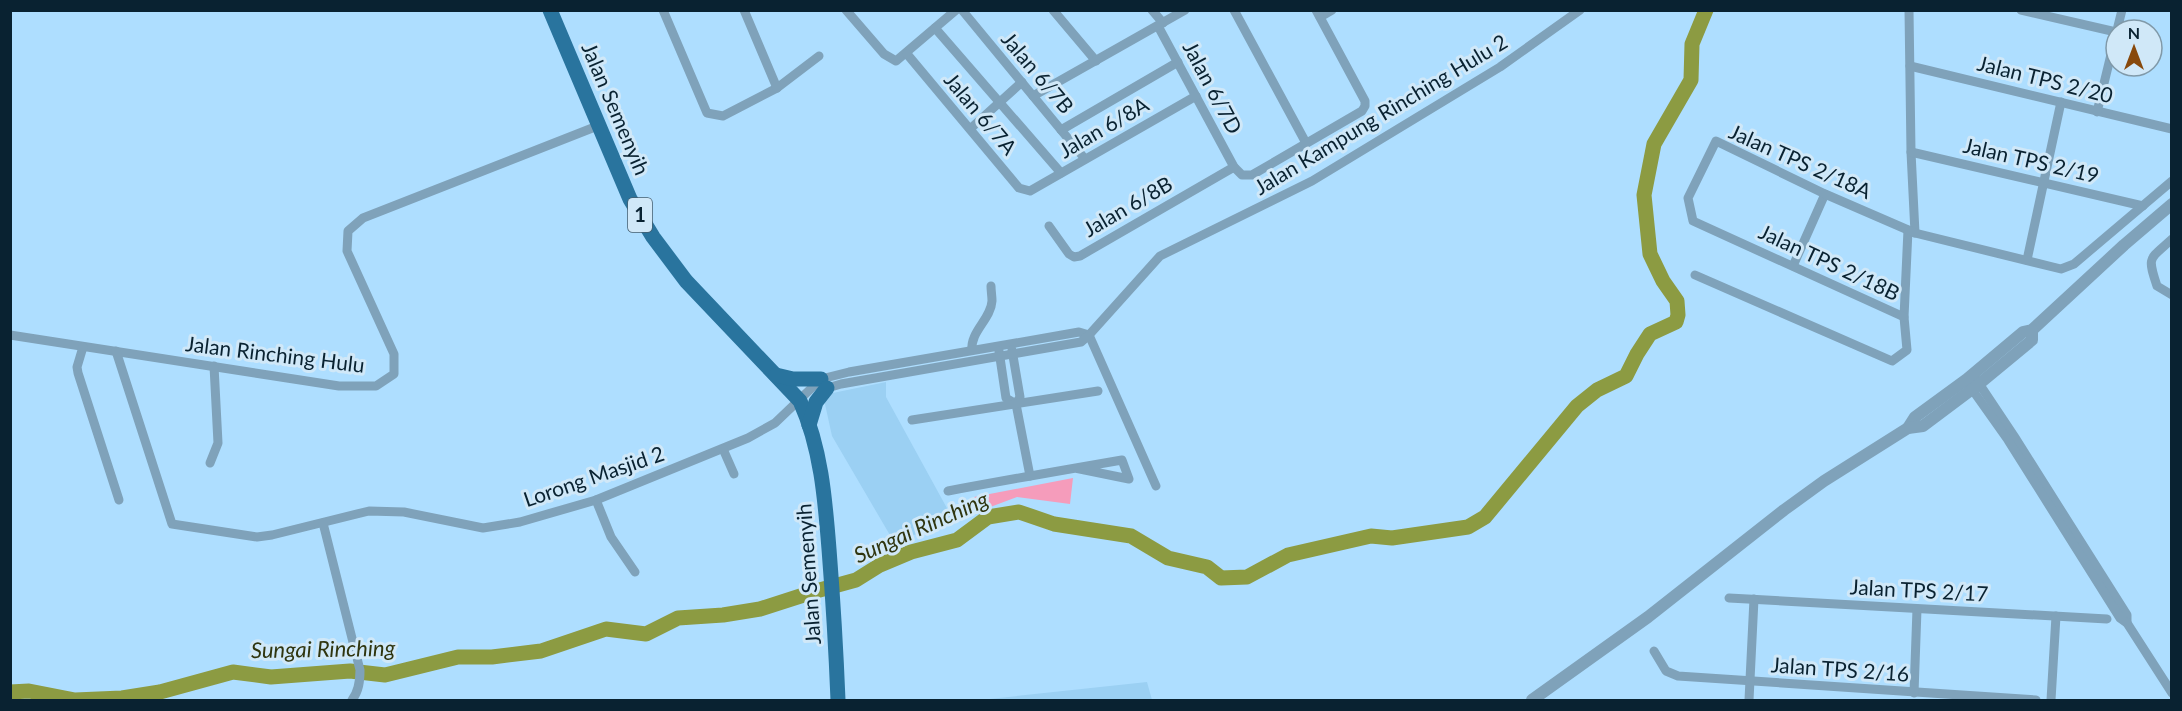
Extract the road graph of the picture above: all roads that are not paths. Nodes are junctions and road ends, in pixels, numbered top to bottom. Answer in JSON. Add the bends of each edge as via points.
{"nodes":[{"id":1,"x":550,"y":10,"type":"edge"},
{"id":2,"x":663,"y":10,"type":"edge"},
{"id":3,"x":744,"y":10,"type":"edge"},
{"id":4,"x":846,"y":10,"type":"edge"},
{"id":5,"x":956,"y":10,"type":"edge"},
{"id":6,"x":962,"y":10,"type":"edge"},
{"id":7,"x":1053,"y":10,"type":"edge"},
{"id":8,"x":1152,"y":10,"type":"edge"},
{"id":9,"x":1185,"y":10,"type":"edge"},
{"id":10,"x":1234,"y":10,"type":"edge"},
{"id":11,"x":1332,"y":10,"type":"edge"},
{"id":12,"x":1580,"y":10,"type":"edge"},
{"id":13,"x":1909,"y":10,"type":"edge"},
{"id":14,"x":2021,"y":10,"type":"edge"},
{"id":15,"x":1318,"y":14,"type":"edge"},
{"id":16,"x":1161,"y":24,"type":"junction"},
{"id":17,"x":935,"y":28,"type":"junction"},
{"id":18,"x":2104,"y":29,"type":"edge"},
{"id":19,"x":907,"y":54,"type":"junction"},
{"id":20,"x":819,"y":56,"type":"dead end"},
{"id":21,"x":1096,"y":61,"type":"junction"},
{"id":22,"x":1178,"y":62,"type":"junction"},
{"id":23,"x":1910,"y":66,"type":"junction"},
{"id":24,"x":2105,"y":78,"type":"edge"},
{"id":25,"x":1022,"y":82,"type":"junction"},
{"id":26,"x":777,"y":88,"type":"junction"},
{"id":27,"x":1033,"y":96,"type":"junction"},
{"id":28,"x":1196,"y":96,"type":"junction"},
{"id":29,"x":999,"y":101,"type":"junction"},
{"id":30,"x":2061,"y":102,"type":"junction"},
{"id":31,"x":2097,"y":112,"type":"junction"},
{"id":32,"x":600,"y":125,"type":"junction"},
{"id":33,"x":970,"y":129,"type":"junction"},
{"id":34,"x":2172,"y":129,"type":"edge"},
{"id":35,"x":1061,"y":130,"type":"junction"},
{"id":36,"x":1306,"y":143,"type":"junction"},
{"id":37,"x":1911,"y":152,"type":"junction"},
{"id":38,"x":1085,"y":159,"type":"junction"},
{"id":39,"x":1234,"y":167,"type":"junction"},
{"id":40,"x":1061,"y":173,"type":"junction"},
{"id":41,"x":2172,"y":181,"type":"edge"},
{"id":42,"x":2044,"y":182,"type":"junction"},
{"id":43,"x":1030,"y":191,"type":"joint"},
{"id":44,"x":1825,"y":194,"type":"junction"},
{"id":45,"x":2172,"y":204,"type":"edge"},
{"id":46,"x":2143,"y":206,"type":"junction"},
{"id":47,"x":1693,"y":221,"type":"joint"},
{"id":48,"x":1049,"y":226,"type":"dead end"},
{"id":49,"x":1912,"y":232,"type":"junction"},
{"id":50,"x":2172,"y":239,"type":"edge"},
{"id":51,"x":2027,"y":260,"type":"junction"},
{"id":52,"x":1793,"y":266,"type":"junction"},
{"id":53,"x":1695,"y":275,"type":"dead end"},
{"id":54,"x":991,"y":286,"type":"dead end"},
{"id":55,"x":2172,"y":295,"type":"edge"},
{"id":56,"x":1904,"y":317,"type":"junction"},
{"id":57,"x":10,"y":335,"type":"edge"},
{"id":58,"x":1089,"y":335,"type":"junction"},
{"id":59,"x":83,"y":347,"type":"junction"},
{"id":60,"x":1012,"y":349,"type":"junction"},
{"id":61,"x":972,"y":350,"type":"junction"},
{"id":62,"x":116,"y":351,"type":"junction"},
{"id":63,"x":999,"y":351,"type":"junction"},
{"id":64,"x":760,"y":359,"type":"junction"},
{"id":65,"x":214,"y":366,"type":"junction"},
{"id":66,"x":777,"y":375,"type":"junction"},
{"id":67,"x":1972,"y":382,"type":"junction"},
{"id":68,"x":824,"y":384,"type":"junction"},
{"id":69,"x":1098,"y":391,"type":"dead end"},
{"id":70,"x":797,"y":404,"type":"junction"},
{"id":71,"x":1016,"y":404,"type":"junction"},
{"id":72,"x":912,"y":420,"type":"dead end"},
{"id":73,"x":809,"y":425,"type":"junction"},
{"id":74,"x":816,"y":446,"type":"junction"},
{"id":75,"x":723,"y":449,"type":"junction"},
{"id":76,"x":210,"y":462,"type":"dead end"},
{"id":77,"x":1075,"y":468,"type":"junction"},
{"id":78,"x":734,"y":474,"type":"dead end"},
{"id":79,"x":1030,"y":476,"type":"junction"},
{"id":80,"x":1156,"y":486,"type":"dead end"},
{"id":81,"x":948,"y":491,"type":"dead end"},
{"id":82,"x":119,"y":500,"type":"dead end"},
{"id":83,"x":596,"y":500,"type":"junction"},
{"id":84,"x":323,"y":523,"type":"junction"},
{"id":85,"x":635,"y":572,"type":"dead end"},
{"id":86,"x":1730,"y":598,"type":"dead end"},
{"id":87,"x":1754,"y":599,"type":"junction"},
{"id":88,"x":1917,"y":609,"type":"junction"},
{"id":89,"x":2056,"y":616,"type":"junction"},
{"id":90,"x":2107,"y":619,"type":"dead end"},
{"id":91,"x":836,"y":647,"type":"junction"},
{"id":92,"x":1654,"y":651,"type":"dead end"},
{"id":93,"x":1750,"y":682,"type":"junction"},
{"id":94,"x":1914,"y":693,"type":"junction"},
{"id":95,"x":2172,"y":693,"type":"edge"},
{"id":96,"x":1883,"y":696,"type":"edge"},
{"id":97,"x":355,"y":697,"type":"edge"},
{"id":98,"x":837,"y":700,"type":"edge"},
{"id":99,"x":844,"y":700,"type":"edge"},
{"id":100,"x":1532,"y":700,"type":"edge"},
{"id":101,"x":1749,"y":700,"type":"edge"},
{"id":102,"x":2036,"y":700,"type":"edge"},
{"id":103,"x":2051,"y":700,"type":"edge"}],
"edges":[{"from":1,"to":32,"type":"main road","name":"Jalan Semenyih","number":"1"},
{"from":2,"to":26,"type":"street","via":[[707,113],[723,116]]},
{"from":3,"to":26,"type":"street"},
{"from":4,"to":19,"type":"street","via":[[884,54],[896,61]]},
{"from":5,"to":17,"type":"street"},
{"from":6,"to":25,"type":"street","name":"Jalan 6/7B"},
{"from":7,"to":21,"type":"street"},
{"from":8,"to":16,"type":"street","name":"Jalan 6/7D"},
{"from":9,"to":16,"type":"street"},
{"from":10,"to":36,"type":"street"},
{"from":11,"to":15,"type":"street"},
{"from":12,"to":58,"type":"street","name":"Jalan Kampung Rinching Hulu 2","via":[[1500,67],[1312,181],[1160,256]]},
{"from":13,"to":23,"type":"street","name":"Jalan TPS 2/18B"},
{"from":14,"to":18,"type":"street"},
{"from":15,"to":36,"type":"street","via":[[1365,106]]},
{"from":16,"to":21,"type":"street"},
{"from":16,"to":22,"type":"street","name":"Jalan 6/7D"},
{"from":17,"to":19,"type":"street"},
{"from":17,"to":29,"type":"street"},
{"from":19,"to":33,"type":"street","name":"Jalan 6/7A"},
{"from":20,"to":26,"type":"street"},
{"from":21,"to":27,"type":"street"},
{"from":22,"to":28,"type":"street","name":"Jalan 6/7D"},
{"from":22,"to":35,"type":"street"},
{"from":23,"to":30,"type":"street","name":"Jalan TPS 2/20"},
{"from":23,"to":37,"type":"street","name":"Jalan TPS 2/18B"},
{"from":24,"to":31,"type":"street"},
{"from":25,"to":27,"type":"street","name":"Jalan 6/7B"},
{"from":25,"to":29,"type":"street"},
{"from":27,"to":35,"type":"street","name":"Jalan 6/7B"},
{"from":28,"to":38,"type":"street","name":"Jalan 6/8A"},
{"from":28,"to":39,"type":"street","name":"Jalan 6/7D"},
{"from":29,"to":33,"type":"street"},
{"from":29,"to":40,"type":"street"},
{"from":30,"to":31,"type":"street","name":"Jalan TPS 2/20"},
{"from":30,"to":42,"type":"street"},
{"from":31,"to":34,"type":"street","name":"Jalan TPS 2/20"},
{"from":32,"to":64,"type":"main road","name":"Jalan Semenyih","number":"1","via":[[630,199],[653,237],[686,281]]},
{"from":32,"to":65,"type":"street","name":"Jalan Rinching Hulu","via":[[363,219],[348,231],[347,250],[394,354],[394,374],[376,386],[339,386]]},
{"from":33,"to":43,"type":"street","name":"Jalan 6/7A","via":[[1019,188]]},
{"from":35,"to":38,"type":"street","name":"Jalan 6/7B"},
{"from":36,"to":39,"type":"street","via":[[1252,175],[1242,175]]},
{"from":37,"to":42,"type":"street","name":"Jalan TPS 2/19"},
{"from":37,"to":49,"type":"street","name":"Jalan TPS 2/18B"},
{"from":38,"to":40,"type":"street","name":"Jalan 6/8A"},
{"from":39,"to":48,"type":"street","name":"Jalan 6/8B","via":[[1080,256],[1069,254]]},
{"from":40,"to":43,"type":"street","name":"Jalan 6/8A"},
{"from":41,"to":46,"type":"street","name":"Jalan TPS 2/18A"},
{"from":42,"to":46,"type":"street","name":"Jalan TPS 2/19"},
{"from":42,"to":51,"type":"street"},
{"from":44,"to":47,"type":"street","name":"Jalan TPS 2/18A","via":[[1716,141],[1688,198]]},
{"from":44,"to":49,"type":"street","name":"Jalan TPS 2/18A"},
{"from":44,"to":52,"type":"street"},
{"from":45,"to":67,"type":"street","via":[[2032,330],[2032,340],[2015,346]]},
{"from":46,"to":51,"type":"street","name":"Jalan TPS 2/18A","via":[[2074,264],[2061,269]]},
{"from":47,"to":52,"type":"street","name":"Jalan TPS 2/18B"},
{"from":49,"to":51,"type":"street","name":"Jalan TPS 2/18A"},
{"from":49,"to":56,"type":"street","name":"Jalan TPS 2/18B"},
{"from":50,"to":55,"type":"street","via":[[2153,255],[2150,263],[2157,286]]},
{"from":52,"to":56,"type":"street","name":"Jalan TPS 2/18B"},
{"from":53,"to":56,"type":"street","via":[[1892,361],[1906,350]]},
{"from":54,"to":61,"type":"street","via":[[992,302],[971,341]]},
{"from":57,"to":59,"type":"street","name":"Jalan Rinching Hulu"},
{"from":58,"to":60,"type":"street","via":[[1079,332]]},
{"from":58,"to":80,"type":"street"},
{"from":59,"to":62,"type":"street","name":"Jalan Rinching Hulu"},
{"from":59,"to":82,"type":"street","via":[[78,373]]},
{"from":60,"to":63,"type":"street"},
{"from":60,"to":71,"type":"street","via":[[1020,397]]},
{"from":61,"to":63,"type":"street"},
{"from":61,"to":68,"type":"street","via":[[849,372]]},
{"from":62,"to":65,"type":"street","name":"Jalan Rinching Hulu"},
{"from":62,"to":84,"type":"street","name":"Lorong Masjid 2","via":[[172,524],[257,537]]},
{"from":63,"to":68,"type":"street"},
{"from":63,"to":71,"type":"street","via":[[1006,398]]},
{"from":64,"to":66,"type":"main road","name":"Jalan Semenyih","number":"1"},
{"from":64,"to":70,"type":"main road","name":"Jalan Semenyih","number":"1"},
{"from":65,"to":76,"type":"street","via":[[218,442]]},
{"from":66,"to":68,"type":"main road"},
{"from":66,"to":70,"type":"main road","name":"Jalan Semenyih","number":"1"},
{"from":67,"to":95,"type":"street","via":[[2014,436]]},
{"from":67,"to":100,"type":"street","via":[[1923,426],[1908,428],[1824,481],[1648,617]]},
{"from":68,"to":70,"type":"street"},
{"from":68,"to":73,"type":"main road"},
{"from":69,"to":71,"type":"street"},
{"from":70,"to":73,"type":"main road","name":"Jalan Semenyih","number":"1"},
{"from":70,"to":74,"type":"main road","name":"Jalan Semenyih","number":"1"},
{"from":70,"to":75,"type":"street","name":"Lorong Masjid 2","via":[[776,423]]},
{"from":71,"to":72,"type":"street"},
{"from":71,"to":79,"type":"street"},
{"from":73,"to":74,"type":"main road","name":"Jalan Semenyih","number":"1"},
{"from":74,"to":91,"type":"main road","name":"Jalan Semenyih","number":"1","via":[[824,486]]},
{"from":75,"to":78,"type":"street"},
{"from":75,"to":83,"type":"street","name":"Lorong Masjid 2"},
{"from":77,"to":77,"type":"street","via":[[1122,460],[1129,479],[1086,471]]},
{"from":77,"to":79,"type":"street"},
{"from":79,"to":81,"type":"street"},
{"from":83,"to":84,"type":"street","name":"Lorong Masjid 2","via":[[520,522],[483,528],[404,512],[369,511]]},
{"from":83,"to":85,"type":"street","via":[[611,537]]},
{"from":84,"to":97,"type":"street","via":[[356,648],[360,670]]},
{"from":86,"to":87,"type":"street","name":"Jalan TPS 2/17"},
{"from":87,"to":88,"type":"street","name":"Jalan TPS 2/17"},
{"from":87,"to":93,"type":"street"},
{"from":88,"to":89,"type":"street","name":"Jalan TPS 2/17"},
{"from":88,"to":94,"type":"street"},
{"from":89,"to":90,"type":"street","name":"Jalan TPS 2/17"},
{"from":89,"to":103,"type":"street"},
{"from":91,"to":98,"type":"main road","name":"Jalan Semenyih","number":"1"},
{"from":91,"to":99,"type":"main road"},
{"from":92,"to":93,"type":"street","name":"Jalan TPS 2/16","via":[[1666,671],[1678,676]]},
{"from":93,"to":96,"type":"street","name":"Jalan TPS 2/16"},
{"from":93,"to":101,"type":"street"},
{"from":94,"to":96,"type":"street","name":"Jalan TPS 2/16"},
{"from":94,"to":102,"type":"street","name":"Jalan TPS 2/16"}]}
